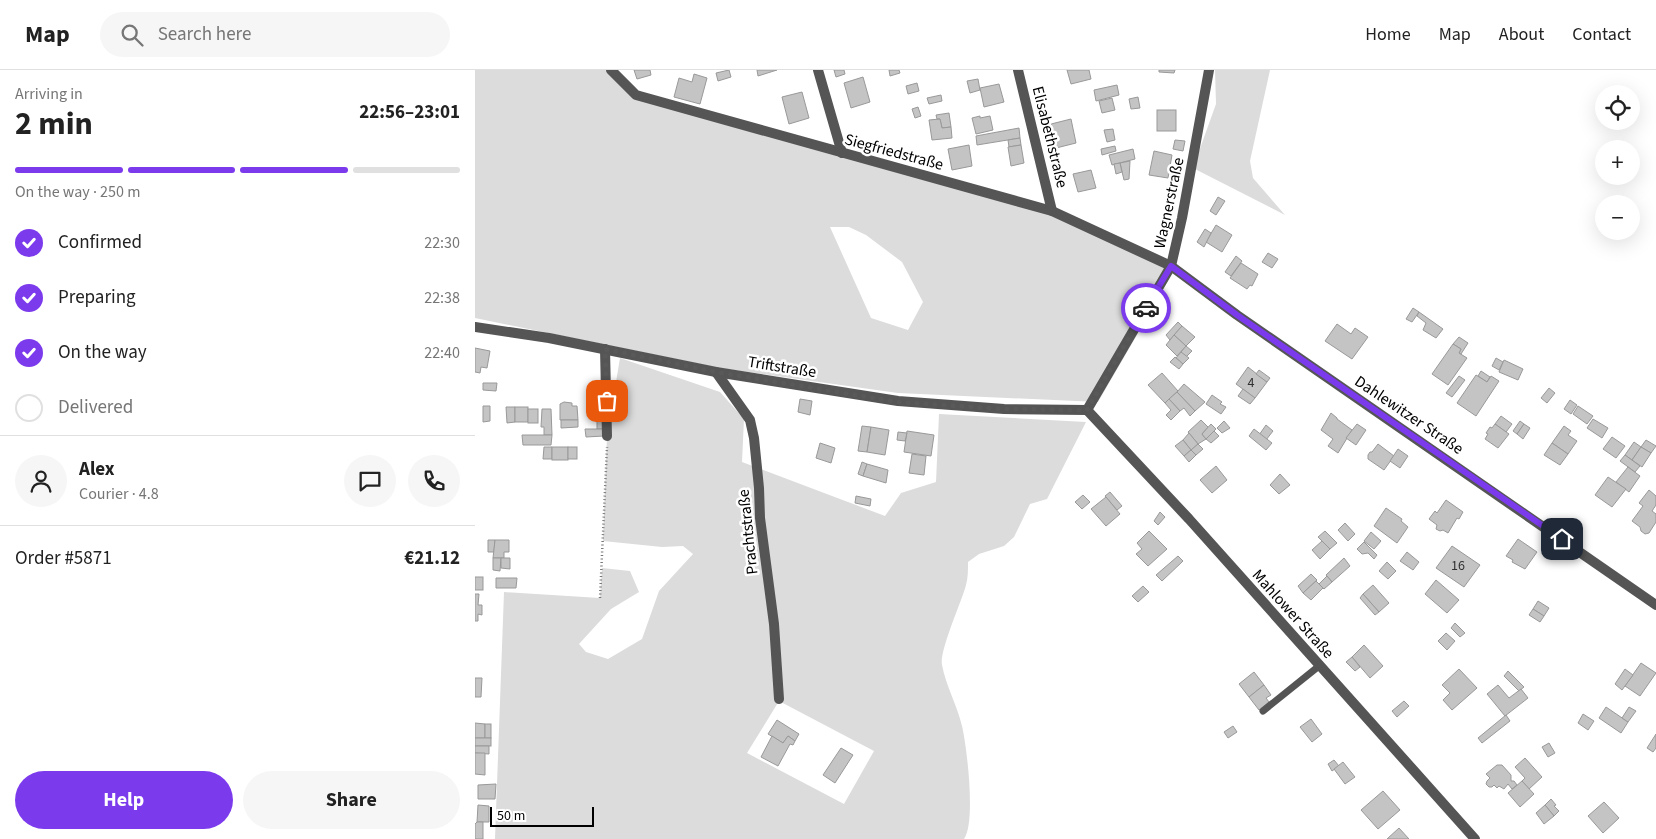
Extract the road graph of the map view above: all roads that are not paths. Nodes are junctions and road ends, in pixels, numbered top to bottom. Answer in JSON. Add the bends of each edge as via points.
{"nodes":[{"id":1,"x":611,"y":70,"type":"edge"},
{"id":2,"x":817,"y":70,"type":"edge"},
{"id":3,"x":1018,"y":70,"type":"edge"},
{"id":4,"x":1209,"y":70,"type":"edge"},
{"id":5,"x":842,"y":154,"type":"junction"},
{"id":6,"x":1052,"y":211,"type":"junction"},
{"id":7,"x":1171,"y":266,"type":"junction"},
{"id":8,"x":475,"y":327,"type":"edge"},
{"id":9,"x":605,"y":349,"type":"junction"},
{"id":10,"x":716,"y":372,"type":"junction"},
{"id":11,"x":1087,"y":410,"type":"junction"},
{"id":12,"x":607,"y":436,"type":"road end"},
{"id":13,"x":1656,"y":605,"type":"edge"},
{"id":14,"x":1319,"y":666,"type":"junction"},
{"id":15,"x":779,"y":699,"type":"dead end"},
{"id":16,"x":1263,"y":711,"type":"dead end"},
{"id":17,"x":1475,"y":839,"type":"edge"}],
"edges":[{"from":1,"to":5,"type":"street","name":"Siegfriedstraße","via":[[636,95]]},
{"from":2,"to":5,"type":"street"},
{"from":3,"to":6,"type":"street","name":"Elisabethstraße"},
{"from":4,"to":7,"type":"street","name":"Wagnerstraße","via":[[1183,218]]},
{"from":5,"to":6,"type":"street","name":"Siegfriedstraße"},
{"from":6,"to":7,"type":"street","name":"Siegfriedstraße"},
{"from":7,"to":11,"type":"street","name":"Wagnerstraße"},
{"from":7,"to":13,"type":"street","name":"Dahlewitzer Straße"},
{"from":8,"to":9,"type":"street","name":"Triftstraße"},
{"from":9,"to":10,"type":"street","name":"Triftstraße"},
{"from":9,"to":12,"type":"street"},
{"from":10,"to":11,"type":"street","name":"Triftstraße","via":[[898,402],[1004,409]]},
{"from":10,"to":15,"type":"street","name":"Prachtstraße","via":[[750,420],[754,438]]},
{"from":11,"to":14,"type":"street","name":"Mahlower Straße"},
{"from":14,"to":16,"type":"lane"},
{"from":14,"to":17,"type":"street","name":"Mahlower Straße"}]}
